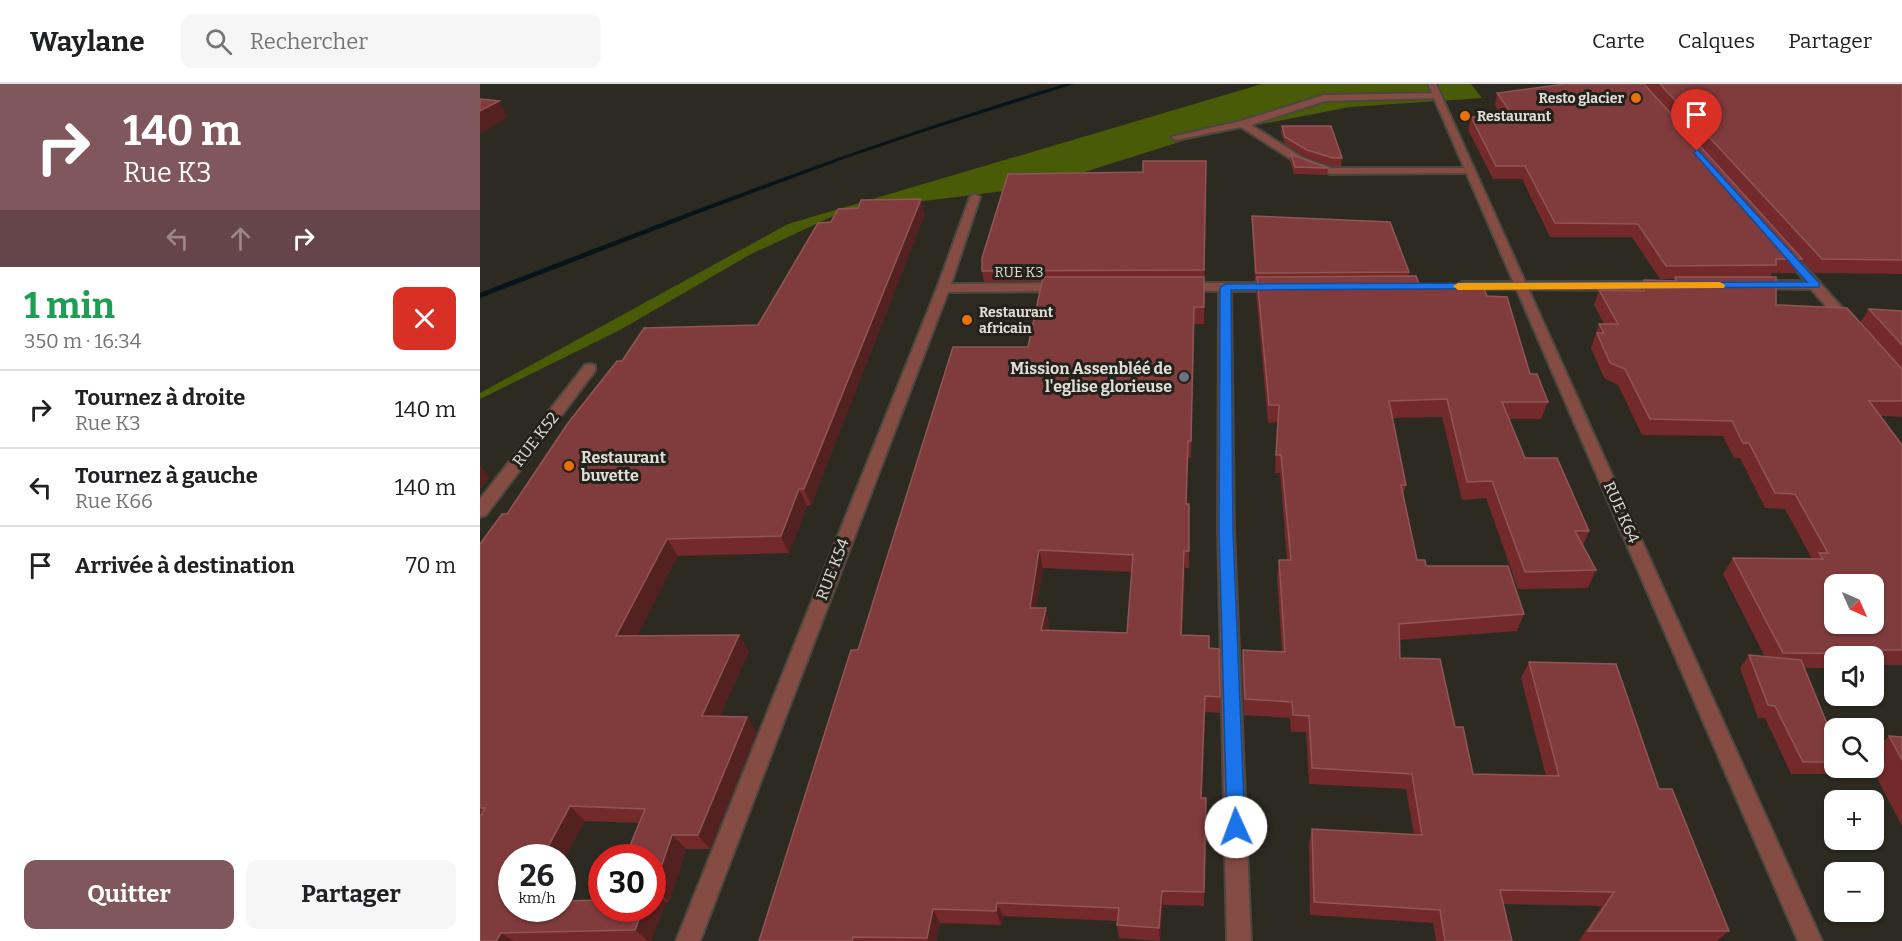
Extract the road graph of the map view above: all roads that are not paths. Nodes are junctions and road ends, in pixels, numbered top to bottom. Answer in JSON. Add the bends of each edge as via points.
{"nodes":[{"id":1,"x":1435,"y":90,"type":"edge"},
{"id":2,"x":1243,"y":124,"type":"junction"},
{"id":3,"x":1176,"y":136,"type":"dead end"},
{"id":4,"x":1469,"y":171,"type":"junction"},
{"id":5,"x":975,"y":197,"type":"dead end"},
{"id":6,"x":1777,"y":241,"type":"edge"},
{"id":7,"x":1745,"y":285,"type":"edge"},
{"id":8,"x":1815,"y":285,"type":"junction"},
{"id":9,"x":1297,"y":286,"type":"edge"},
{"id":10,"x":1451,"y":286,"type":"edge"},
{"id":11,"x":1522,"y":286,"type":"junction"},
{"id":12,"x":1675,"y":286,"type":"edge"},
{"id":13,"x":1073,"y":287,"type":"edge"},
{"id":14,"x":1167,"y":287,"type":"edge"},
{"id":15,"x":1226,"y":287,"type":"junction"},
{"id":16,"x":943,"y":288,"type":"junction"},
{"id":17,"x":1863,"y":339,"type":"edge"},
{"id":18,"x":590,"y":368,"type":"dead end"},
{"id":19,"x":480,"y":511,"type":"edge"},
{"id":20,"x":688,"y":941,"type":"edge"},
{"id":21,"x":1239,"y":941,"type":"edge"},
{"id":22,"x":1810,"y":941,"type":"edge"}],
"edges":[{"from":1,"to":2,"type":"street","via":[[1324,98]]},
{"from":1,"to":4,"type":"street","name":"RUE K64"},
{"from":2,"to":3,"type":"street"},
{"from":2,"to":4,"type":"street","via":[[1300,161],[1324,170]]},
{"from":4,"to":11,"type":"street","name":"RUE K64"},
{"from":5,"to":16,"type":"street","name":"RUE K54"},
{"from":6,"to":8,"type":"street"},
{"from":7,"to":8,"type":"street"},
{"from":8,"to":17,"type":"street"},
{"from":9,"to":15,"type":"street"},
{"from":10,"to":11,"type":"street"},
{"from":11,"to":12,"type":"street"},
{"from":11,"to":22,"type":"street","name":"RUE K64"},
{"from":13,"to":16,"type":"street","name":"RUE K3"},
{"from":14,"to":15,"type":"street"},
{"from":15,"to":21,"type":"street","via":[[1226,530]]},
{"from":16,"to":20,"type":"street","name":"RUE K54"},
{"from":18,"to":19,"type":"street","name":"RUE K52"}]}
